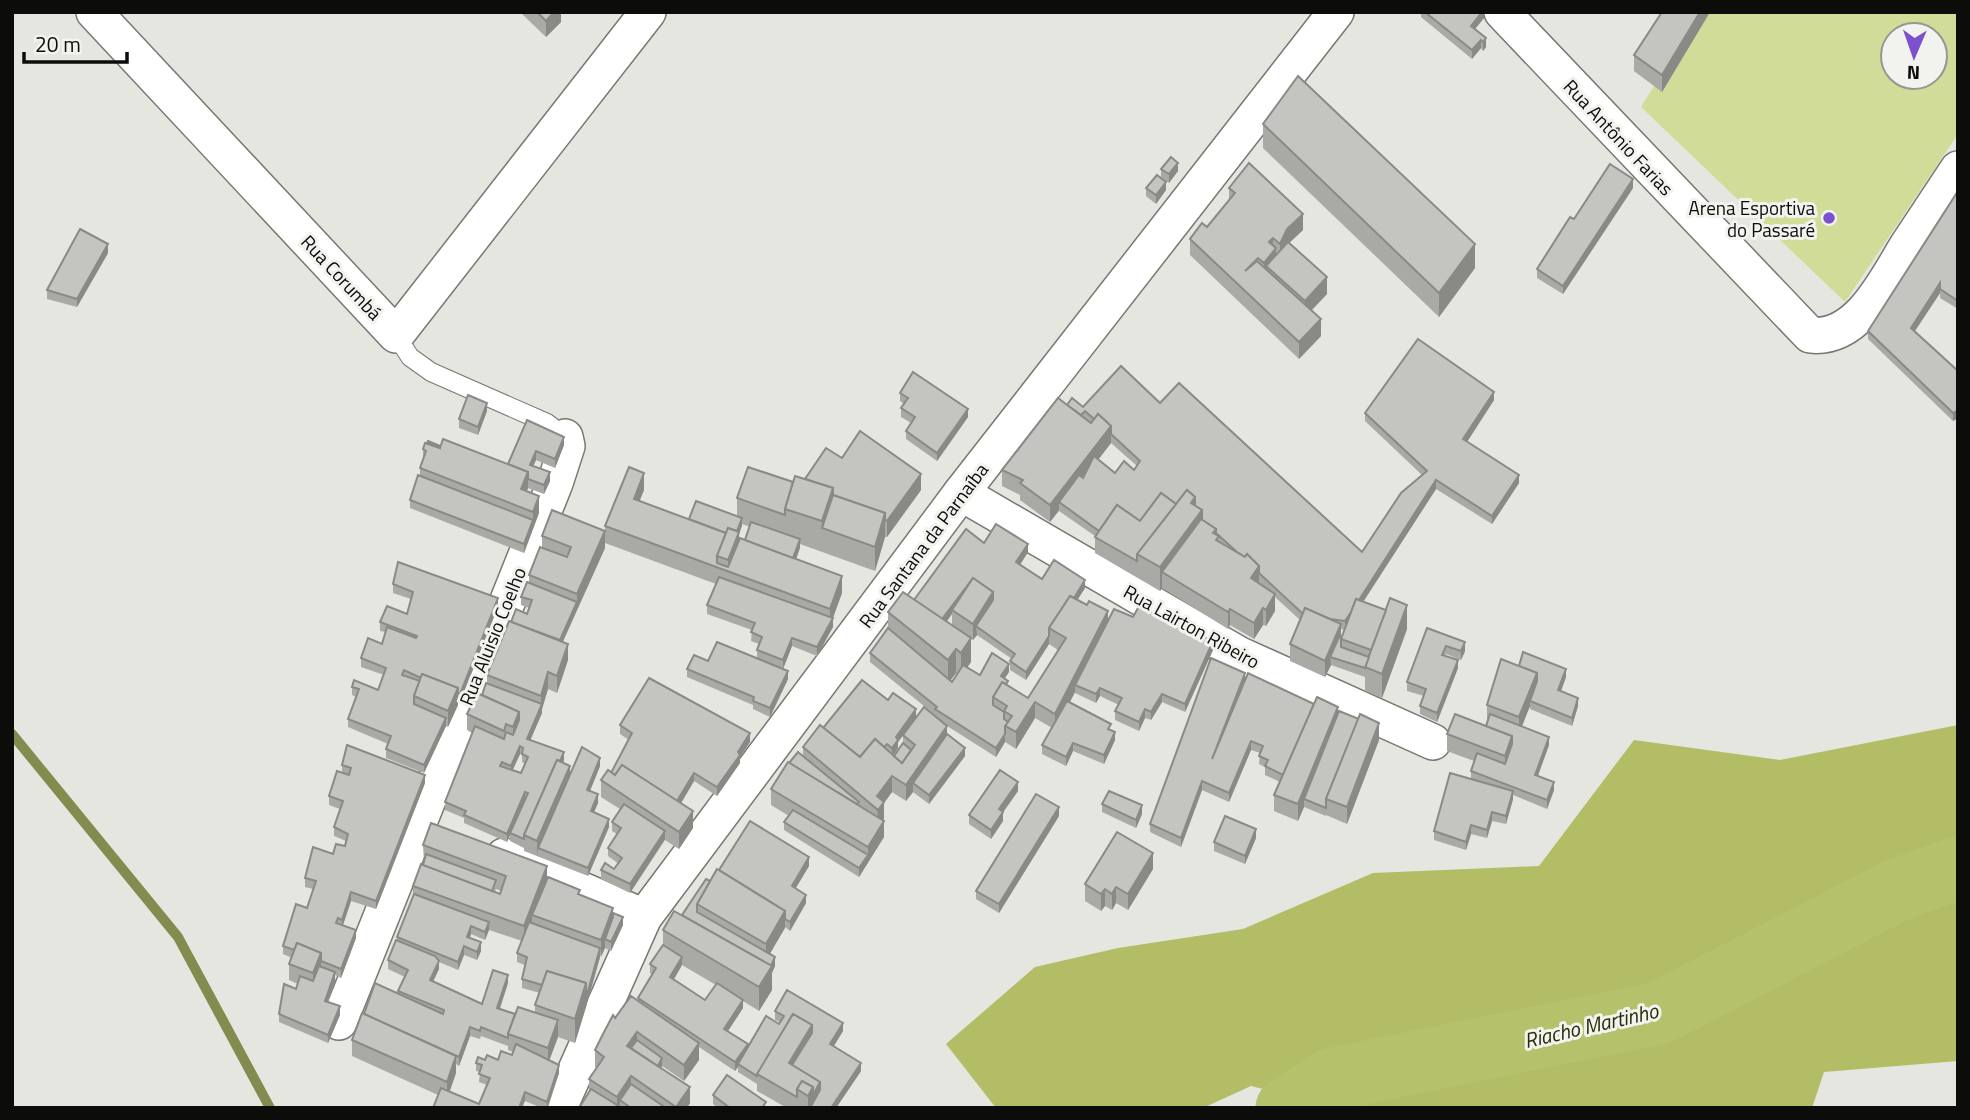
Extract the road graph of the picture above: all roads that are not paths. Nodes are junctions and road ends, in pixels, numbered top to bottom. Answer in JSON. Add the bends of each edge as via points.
{"nodes":[{"id":1,"x":94,"y":12,"type":"edge"},
{"id":2,"x":648,"y":12,"type":"edge"},
{"id":3,"x":1336,"y":12,"type":"edge"},
{"id":4,"x":1502,"y":12,"type":"edge"},
{"id":5,"x":1958,"y":169,"type":"edge"},
{"id":6,"x":396,"y":335,"type":"junction"},
{"id":7,"x":565,"y":437,"type":"joint"},
{"id":8,"x":961,"y":493,"type":"junction"},
{"id":9,"x":1433,"y":741,"type":"dead end"},
{"id":10,"x":418,"y":818,"type":"junction"},
{"id":11,"x":644,"y":917,"type":"junction"},
{"id":12,"x":339,"y":1022,"type":"edge"},
{"id":13,"x":559,"y":1108,"type":"edge"}],
"edges":[{"from":1,"to":6,"type":"street","name":"Rua Corumbá"},
{"from":2,"to":6,"type":"street","name":"Rua Corumbá"},
{"from":3,"to":8,"type":"street","name":"Rua Santana da Parnaíba"},
{"from":4,"to":5,"type":"street","name":"Rua Antônio Farias","via":[[1810,335],[1823,337],[1860,314],[1879,293]]},
{"from":6,"to":7,"type":"lane","name":"Rua Aluisio Coelho","via":[[410,357],[431,372],[547,423]]},
{"from":7,"to":10,"type":"street","name":"Rua Aluisio Coelho","via":[[567,446],[555,483]]},
{"from":8,"to":9,"type":"street","name":"Rua Lairton Ribeiro","via":[[1238,654]]},
{"from":8,"to":11,"type":"street","name":"Rua Santana da Parnaíba"},
{"from":10,"to":11,"type":"street"},
{"from":10,"to":12,"type":"street","name":"Rua Aluisio Coelho"},
{"from":11,"to":13,"type":"street","name":"Rua Santana da Parnaíba"}]}
